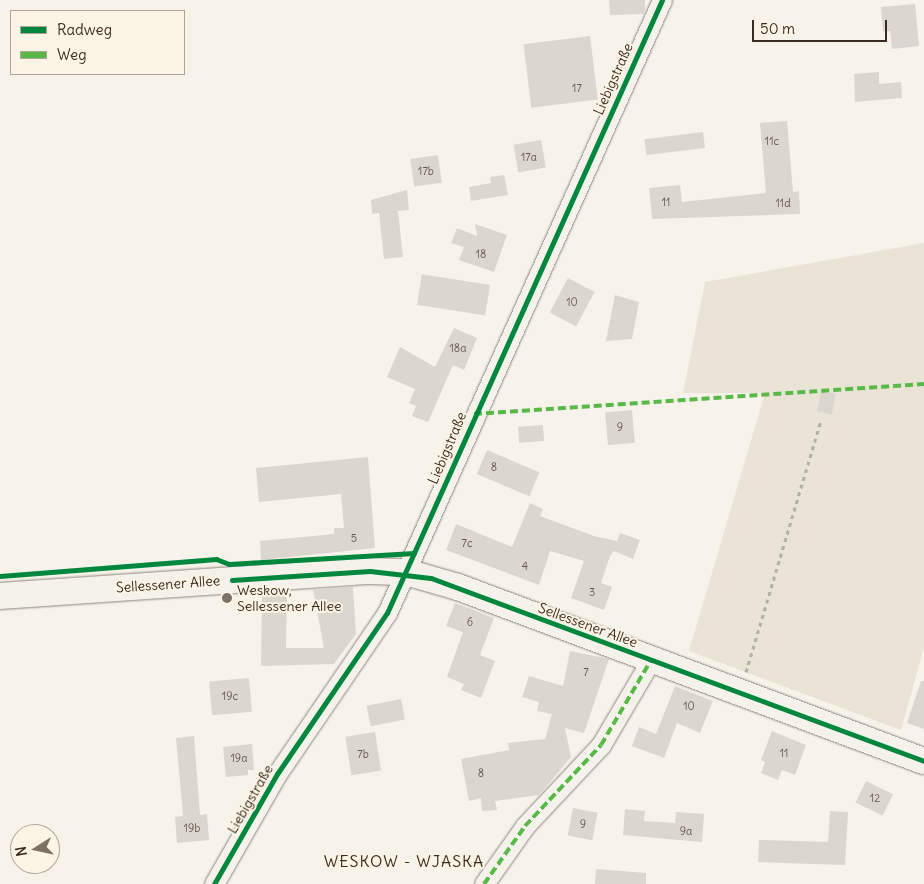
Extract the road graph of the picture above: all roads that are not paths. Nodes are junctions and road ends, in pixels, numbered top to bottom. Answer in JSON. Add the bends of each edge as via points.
{"nodes":[{"id":1,"x":662,"y":0,"type":"edge"},
{"id":2,"x":406,"y":572,"type":"junction"},
{"id":3,"x":0,"y":596,"type":"edge"},
{"id":4,"x":651,"y":660,"type":"junction"},
{"id":5,"x":924,"y":761,"type":"edge"},
{"id":6,"x":214,"y":884,"type":"edge"},
{"id":7,"x":484,"y":884,"type":"edge"}],
"edges":[{"from":1,"to":2,"type":"street","name":"Liebigstraße"},
{"from":2,"to":3,"type":"main road","name":"Sellessener Allee","via":[[360,572]]},
{"from":2,"to":4,"type":"main road","name":"Sellessener Allee","via":[[449,584]]},
{"from":2,"to":6,"type":"street","name":"Liebigstraße","via":[[387,613],[277,774]]},
{"from":4,"to":5,"type":"main road","name":"Sellessener Allee"},
{"from":4,"to":7,"type":"street","name":"Sellessener Allee","via":[[601,745],[525,826]]}]}
